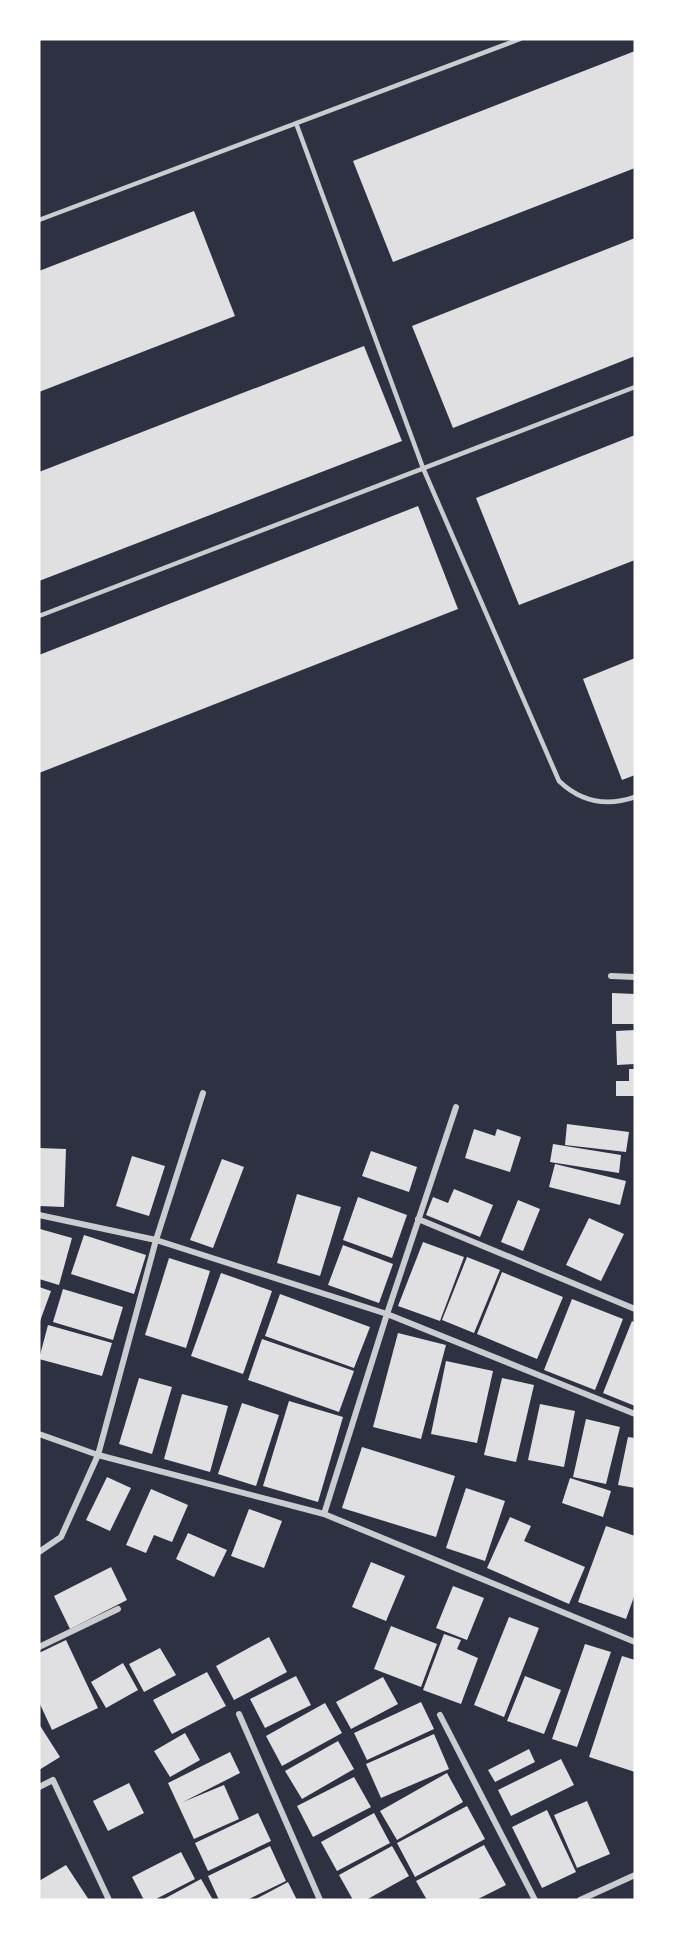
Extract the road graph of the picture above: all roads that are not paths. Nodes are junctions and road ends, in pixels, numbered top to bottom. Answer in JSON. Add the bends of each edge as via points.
{"nodes":[{"id":1,"x":519,"y":39,"type":"edge"},
{"id":2,"x":296,"y":123,"type":"junction"},
{"id":3,"x":39,"y":220,"type":"edge"},
{"id":4,"x":635,"y":387,"type":"edge"},
{"id":5,"x":423,"y":468,"type":"junction"},
{"id":6,"x":39,"y":616,"type":"edge"},
{"id":7,"x":635,"y":797,"type":"edge"},
{"id":8,"x":611,"y":976,"type":"dead end"},
{"id":9,"x":635,"y":977,"type":"edge"},
{"id":10,"x":203,"y":1093,"type":"dead end"},
{"id":11,"x":456,"y":1107,"type":"dead end"},
{"id":12,"x":39,"y":1215,"type":"edge"},
{"id":13,"x":418,"y":1219,"type":"junction"},
{"id":14,"x":156,"y":1240,"type":"junction"},
{"id":15,"x":635,"y":1309,"type":"edge"},
{"id":16,"x":387,"y":1314,"type":"junction"},
{"id":17,"x":635,"y":1414,"type":"edge"},
{"id":18,"x":39,"y":1434,"type":"edge"},
{"id":19,"x":98,"y":1455,"type":"junction"},
{"id":20,"x":324,"y":1514,"type":"junction"},
{"id":21,"x":39,"y":1552,"type":"edge"},
{"id":22,"x":118,"y":1609,"type":"dead end"},
{"id":23,"x":635,"y":1642,"type":"edge"},
{"id":24,"x":39,"y":1647,"type":"edge"},
{"id":25,"x":239,"y":1714,"type":"dead end"},
{"id":26,"x":440,"y":1715,"type":"dead end"},
{"id":27,"x":39,"y":1787,"type":"edge"},
{"id":28,"x":635,"y":1875,"type":"edge"},
{"id":29,"x":109,"y":1900,"type":"edge"},
{"id":30,"x":320,"y":1900,"type":"edge"},
{"id":31,"x":535,"y":1900,"type":"edge"},
{"id":32,"x":580,"y":1900,"type":"edge"}],
"edges":[{"from":1,"to":2,"type":"lane"},
{"from":2,"to":3,"type":"lane"},
{"from":2,"to":5,"type":"lane"},
{"from":4,"to":5,"type":"lane"},
{"from":5,"to":6,"type":"lane"},
{"from":5,"to":7,"type":"lane","via":[[559,781],[572,794],[589,801],[607,803]]},
{"from":8,"to":9,"type":"street"},
{"from":10,"to":14,"type":"street"},
{"from":11,"to":13,"type":"street"},
{"from":12,"to":14,"type":"street"},
{"from":13,"to":15,"type":"street"},
{"from":13,"to":16,"type":"street"},
{"from":14,"to":16,"type":"street"},
{"from":14,"to":19,"type":"street"},
{"from":16,"to":17,"type":"street"},
{"from":16,"to":20,"type":"street"},
{"from":18,"to":19,"type":"street"},
{"from":19,"to":20,"type":"street"},
{"from":19,"to":21,"type":"street","via":[[61,1537]]},
{"from":20,"to":23,"type":"street"},
{"from":22,"to":24,"type":"street"},
{"from":25,"to":30,"type":"street"},
{"from":26,"to":31,"type":"street"},
{"from":27,"to":29,"type":"street","via":[[53,1780]]},
{"from":28,"to":32,"type":"street"}]}
